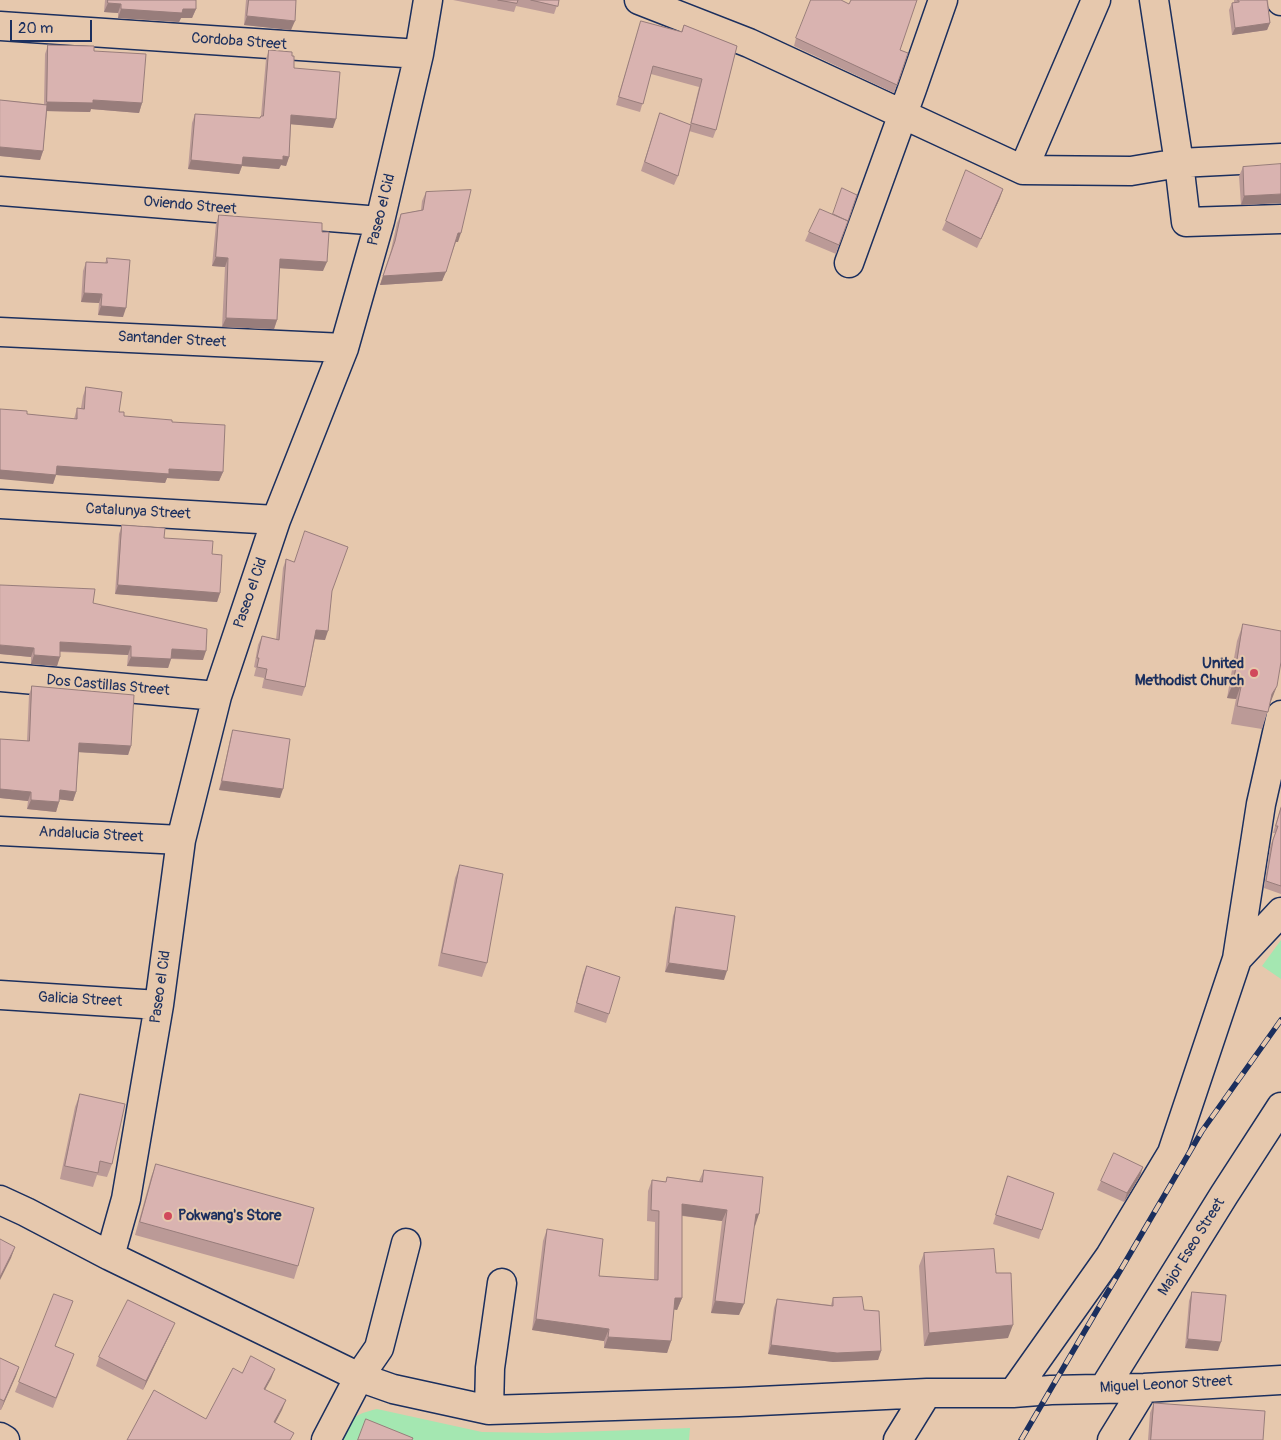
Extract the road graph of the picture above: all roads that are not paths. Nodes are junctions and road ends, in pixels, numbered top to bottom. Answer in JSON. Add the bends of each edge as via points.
{"nodes":[{"id":1,"x":428,"y":0,"type":"edge"},
{"id":2,"x":639,"y":0,"type":"edge"},
{"id":3,"x":943,"y":0,"type":"edge"},
{"id":4,"x":1096,"y":0,"type":"edge"},
{"id":5,"x":1154,"y":0,"type":"edge"},
{"id":6,"x":0,"y":26,"type":"edge"},
{"id":7,"x":419,"y":54,"type":"junction"},
{"id":8,"x":903,"y":114,"type":"junction"},
{"id":9,"x":1281,"y":158,"type":"edge"},
{"id":10,"x":1179,"y":163,"type":"junction"},
{"id":11,"x":1023,"y":170,"type":"junction"},
{"id":12,"x":0,"y":191,"type":"edge"},
{"id":13,"x":1281,"y":219,"type":"edge"},
{"id":14,"x":380,"y":221,"type":"junction"},
{"id":15,"x":849,"y":263,"type":"dead end"},
{"id":16,"x":0,"y":332,"type":"edge"},
{"id":17,"x":344,"y":348,"type":"junction"},
{"id":18,"x":0,"y":504,"type":"edge"},
{"id":19,"x":276,"y":520,"type":"junction"},
{"id":20,"x":0,"y":677,"type":"edge"},
{"id":21,"x":217,"y":696,"type":"junction"},
{"id":22,"x":1281,"y":715,"type":"edge"},
{"id":23,"x":0,"y":831,"type":"edge"},
{"id":24,"x":181,"y":840,"type":"junction"},
{"id":25,"x":1281,"y":912,"type":"edge"},
{"id":26,"x":1237,"y":959,"type":"junction"},
{"id":27,"x":0,"y":996,"type":"edge"},
{"id":28,"x":159,"y":1005,"type":"junction"},
{"id":29,"x":1281,"y":1106,"type":"edge"},
{"id":30,"x":0,"y":1200,"type":"edge"},
{"id":31,"x":406,"y":1242,"type":"dead end"},
{"id":32,"x":110,"y":1256,"type":"junction"},
{"id":33,"x":502,"y":1283,"type":"dead end"},
{"id":34,"x":359,"y":1377,"type":"junction"},
{"id":35,"x":1281,"y":1380,"type":"edge"},
{"id":36,"x":1104,"y":1388,"type":"junction"},
{"id":37,"x":1144,"y":1388,"type":"junction"},
{"id":38,"x":926,"y":1392,"type":"junction"},
{"id":39,"x":1013,"y":1393,"type":"junction"},
{"id":40,"x":489,"y":1410,"type":"junction"},
{"id":41,"x":0,"y":1437,"type":"edge"},
{"id":42,"x":5,"y":1440,"type":"edge"},
{"id":43,"x":326,"y":1440,"type":"edge"},
{"id":44,"x":898,"y":1440,"type":"edge"},
{"id":45,"x":1112,"y":1440,"type":"edge"}],
"edges":[{"from":1,"to":7,"type":"street","name":"Paseo el Cid"},
{"from":2,"to":8,"type":"street","via":[[749,43]]},
{"from":3,"to":8,"type":"street"},
{"from":4,"to":11,"type":"street"},
{"from":5,"to":10,"type":"street"},
{"from":6,"to":7,"type":"street","name":"Cordoba Street"},
{"from":7,"to":14,"type":"street","name":"Paseo el Cid"},
{"from":8,"to":11,"type":"street"},
{"from":8,"to":15,"type":"street"},
{"from":9,"to":10,"type":"street"},
{"from":10,"to":11,"type":"street","via":[[1131,170]]},
{"from":10,"to":13,"type":"street","via":[[1186,222]]},
{"from":12,"to":14,"type":"street","name":"Oviendo Street"},
{"from":14,"to":17,"type":"street","name":"Paseo el Cid"},
{"from":16,"to":17,"type":"street","name":"Santander Street"},
{"from":17,"to":19,"type":"street","name":"Paseo el Cid"},
{"from":18,"to":19,"type":"street","name":"Catalunya Street"},
{"from":19,"to":21,"type":"street","name":"Paseo el Cid"},
{"from":20,"to":21,"type":"street","name":"Dos Castillas Street"},
{"from":21,"to":24,"type":"street","name":"Paseo el Cid"},
{"from":22,"to":26,"type":"street","via":[[1262,804]]},
{"from":23,"to":24,"type":"street","name":"Andalucia Street"},
{"from":24,"to":28,"type":"street","name":"Paseo el Cid"},
{"from":25,"to":26,"type":"street"},
{"from":26,"to":39,"type":"street","via":[[1172,1153],[1110,1256]]},
{"from":27,"to":28,"type":"street","name":"Galicia Street"},
{"from":28,"to":32,"type":"street","name":"Paseo el Cid","via":[[126,1199]]},
{"from":29,"to":36,"type":"street","name":"Major Eseo Street"},
{"from":30,"to":32,"type":"street","name":"Miguel Leonor Street"},
{"from":31,"to":34,"type":"street","via":[[379,1348]]},
{"from":32,"to":34,"type":"street","name":"Miguel Leonor Street"},
{"from":33,"to":40,"type":"street","via":[[490,1368]]},
{"from":34,"to":40,"type":"street","name":"Miguel Leonor Street","via":[[393,1389]]},
{"from":34,"to":43,"type":"street"},
{"from":35,"to":37,"type":"street","name":"Miguel Leonor Street"},
{"from":36,"to":37,"type":"street","name":"Miguel Leonor Street"},
{"from":36,"to":39,"type":"street","name":"Miguel Leonor Street"},
{"from":37,"to":45,"type":"street"},
{"from":38,"to":39,"type":"street","name":"Miguel Leonor Street"},
{"from":38,"to":40,"type":"street","name":"Miguel Leonor Street"},
{"from":38,"to":44,"type":"street"},
{"from":41,"to":42,"type":"street"}]}
